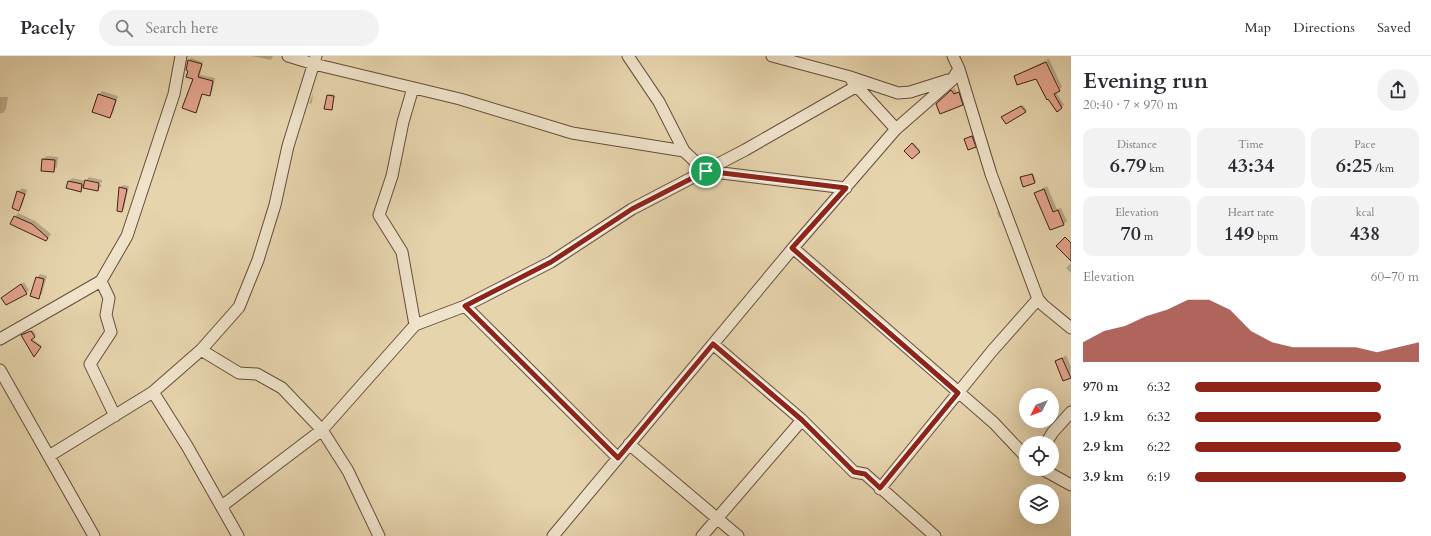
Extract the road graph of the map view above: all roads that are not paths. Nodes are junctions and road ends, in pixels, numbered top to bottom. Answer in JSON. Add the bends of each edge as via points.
{"nodes":[{"id":1,"x":181,"y":56,"type":"edge"},
{"id":2,"x":288,"y":56,"type":"edge"},
{"id":3,"x":628,"y":56,"type":"edge"},
{"id":4,"x":772,"y":56,"type":"edge"},
{"id":5,"x":953,"y":56,"type":"edge"},
{"id":6,"x":315,"y":60,"type":"edge"},
{"id":7,"x":959,"y":69,"type":"junction"},
{"id":8,"x":847,"y":76,"type":"junction"},
{"id":9,"x":952,"y":80,"type":"junction"},
{"id":10,"x":857,"y":86,"type":"junction"},
{"id":11,"x":413,"y":88,"type":"junction"},
{"id":12,"x":896,"y":129,"type":"junction"},
{"id":13,"x":684,"y":151,"type":"junction"},
{"id":14,"x":706,"y":171,"type":"junction"},
{"id":15,"x":846,"y":188,"type":"junction"},
{"id":16,"x":792,"y":248,"type":"junction"},
{"id":17,"x":101,"y":281,"type":"junction"},
{"id":18,"x":1038,"y":299,"type":"junction"},
{"id":19,"x":465,"y":306,"type":"junction"},
{"id":20,"x":414,"y":325,"type":"junction"},
{"id":21,"x":1071,"y":328,"type":"edge"},
{"id":22,"x":0,"y":339,"type":"edge"},
{"id":23,"x":713,"y":344,"type":"junction"},
{"id":24,"x":201,"y":350,"type":"junction"},
{"id":25,"x":0,"y":370,"type":"edge"},
{"id":26,"x":153,"y":392,"type":"junction"},
{"id":27,"x":958,"y":393,"type":"junction"},
{"id":28,"x":1071,"y":412,"type":"edge"},
{"id":29,"x":115,"y":416,"type":"junction"},
{"id":30,"x":802,"y":420,"type":"junction"},
{"id":31,"x":322,"y":430,"type":"junction"},
{"id":32,"x":1050,"y":436,"type":"edge"},
{"id":33,"x":629,"y":444,"type":"junction"},
{"id":34,"x":1019,"y":450,"type":"edge"},
{"id":35,"x":49,"y":456,"type":"junction"},
{"id":36,"x":618,"y":458,"type":"junction"},
{"id":37,"x":1055,"y":476,"type":"edge"},
{"id":38,"x":1071,"y":485,"type":"edge"},
{"id":39,"x":880,"y":488,"type":"junction"},
{"id":40,"x":222,"y":506,"type":"junction"},
{"id":41,"x":716,"y":519,"type":"junction"},
{"id":42,"x":94,"y":536,"type":"edge"},
{"id":43,"x":238,"y":536,"type":"edge"},
{"id":44,"x":379,"y":536,"type":"edge"},
{"id":45,"x":553,"y":536,"type":"edge"},
{"id":46,"x":702,"y":536,"type":"edge"},
{"id":47,"x":738,"y":536,"type":"edge"},
{"id":48,"x":936,"y":536,"type":"edge"}],
"edges":[{"from":1,"to":17,"type":"street","via":[[174,94],[127,236]]},
{"from":2,"to":6,"type":"street"},
{"from":3,"to":13,"type":"street","via":[[659,102]]},
{"from":4,"to":8,"type":"street"},
{"from":5,"to":7,"type":"street"},
{"from":6,"to":11,"type":"street"},
{"from":6,"to":24,"type":"street","via":[[288,146],[275,205],[258,260],[239,307]]},
{"from":7,"to":9,"type":"street"},
{"from":7,"to":18,"type":"street","via":[[991,174]]},
{"from":8,"to":9,"type":"street","via":[[898,93]]},
{"from":8,"to":10,"type":"street"},
{"from":9,"to":12,"type":"street"},
{"from":10,"to":12,"type":"street"},
{"from":10,"to":14,"type":"street","via":[[796,123]]},
{"from":11,"to":13,"type":"street","via":[[460,99],[572,133]]},
{"from":11,"to":20,"type":"street","via":[[392,176],[379,215],[402,252]]},
{"from":12,"to":15,"type":"street"},
{"from":13,"to":14,"type":"street"},
{"from":14,"to":15,"type":"street"},
{"from":14,"to":19,"type":"street","via":[[632,209],[551,262]]},
{"from":15,"to":16,"type":"street"},
{"from":16,"to":23,"type":"street"},
{"from":16,"to":27,"type":"street"},
{"from":17,"to":22,"type":"street"},
{"from":17,"to":29,"type":"street","via":[[109,298],[106,315],[111,332],[90,364]]},
{"from":18,"to":21,"type":"street"},
{"from":18,"to":27,"type":"street"},
{"from":19,"to":20,"type":"street"},
{"from":19,"to":36,"type":"street"},
{"from":20,"to":31,"type":"street"},
{"from":23,"to":30,"type":"street"},
{"from":23,"to":33,"type":"street"},
{"from":24,"to":26,"type":"street"},
{"from":24,"to":31,"type":"street","via":[[239,373],[257,374],[282,388]]},
{"from":25,"to":35,"type":"street"},
{"from":26,"to":29,"type":"street"},
{"from":26,"to":40,"type":"street"},
{"from":27,"to":34,"type":"street","via":[[994,423]]},
{"from":27,"to":39,"type":"street"},
{"from":28,"to":32,"type":"street"},
{"from":29,"to":35,"type":"street"},
{"from":30,"to":39,"type":"street","via":[[854,472],[865,474]]},
{"from":30,"to":41,"type":"street"},
{"from":31,"to":40,"type":"street"},
{"from":31,"to":44,"type":"street","via":[[348,471]]},
{"from":33,"to":36,"type":"street"},
{"from":33,"to":41,"type":"street"},
{"from":35,"to":42,"type":"street"},
{"from":36,"to":45,"type":"street"},
{"from":37,"to":38,"type":"street"},
{"from":39,"to":48,"type":"street"},
{"from":40,"to":43,"type":"street"},
{"from":41,"to":46,"type":"street"},
{"from":41,"to":47,"type":"street"}]}
